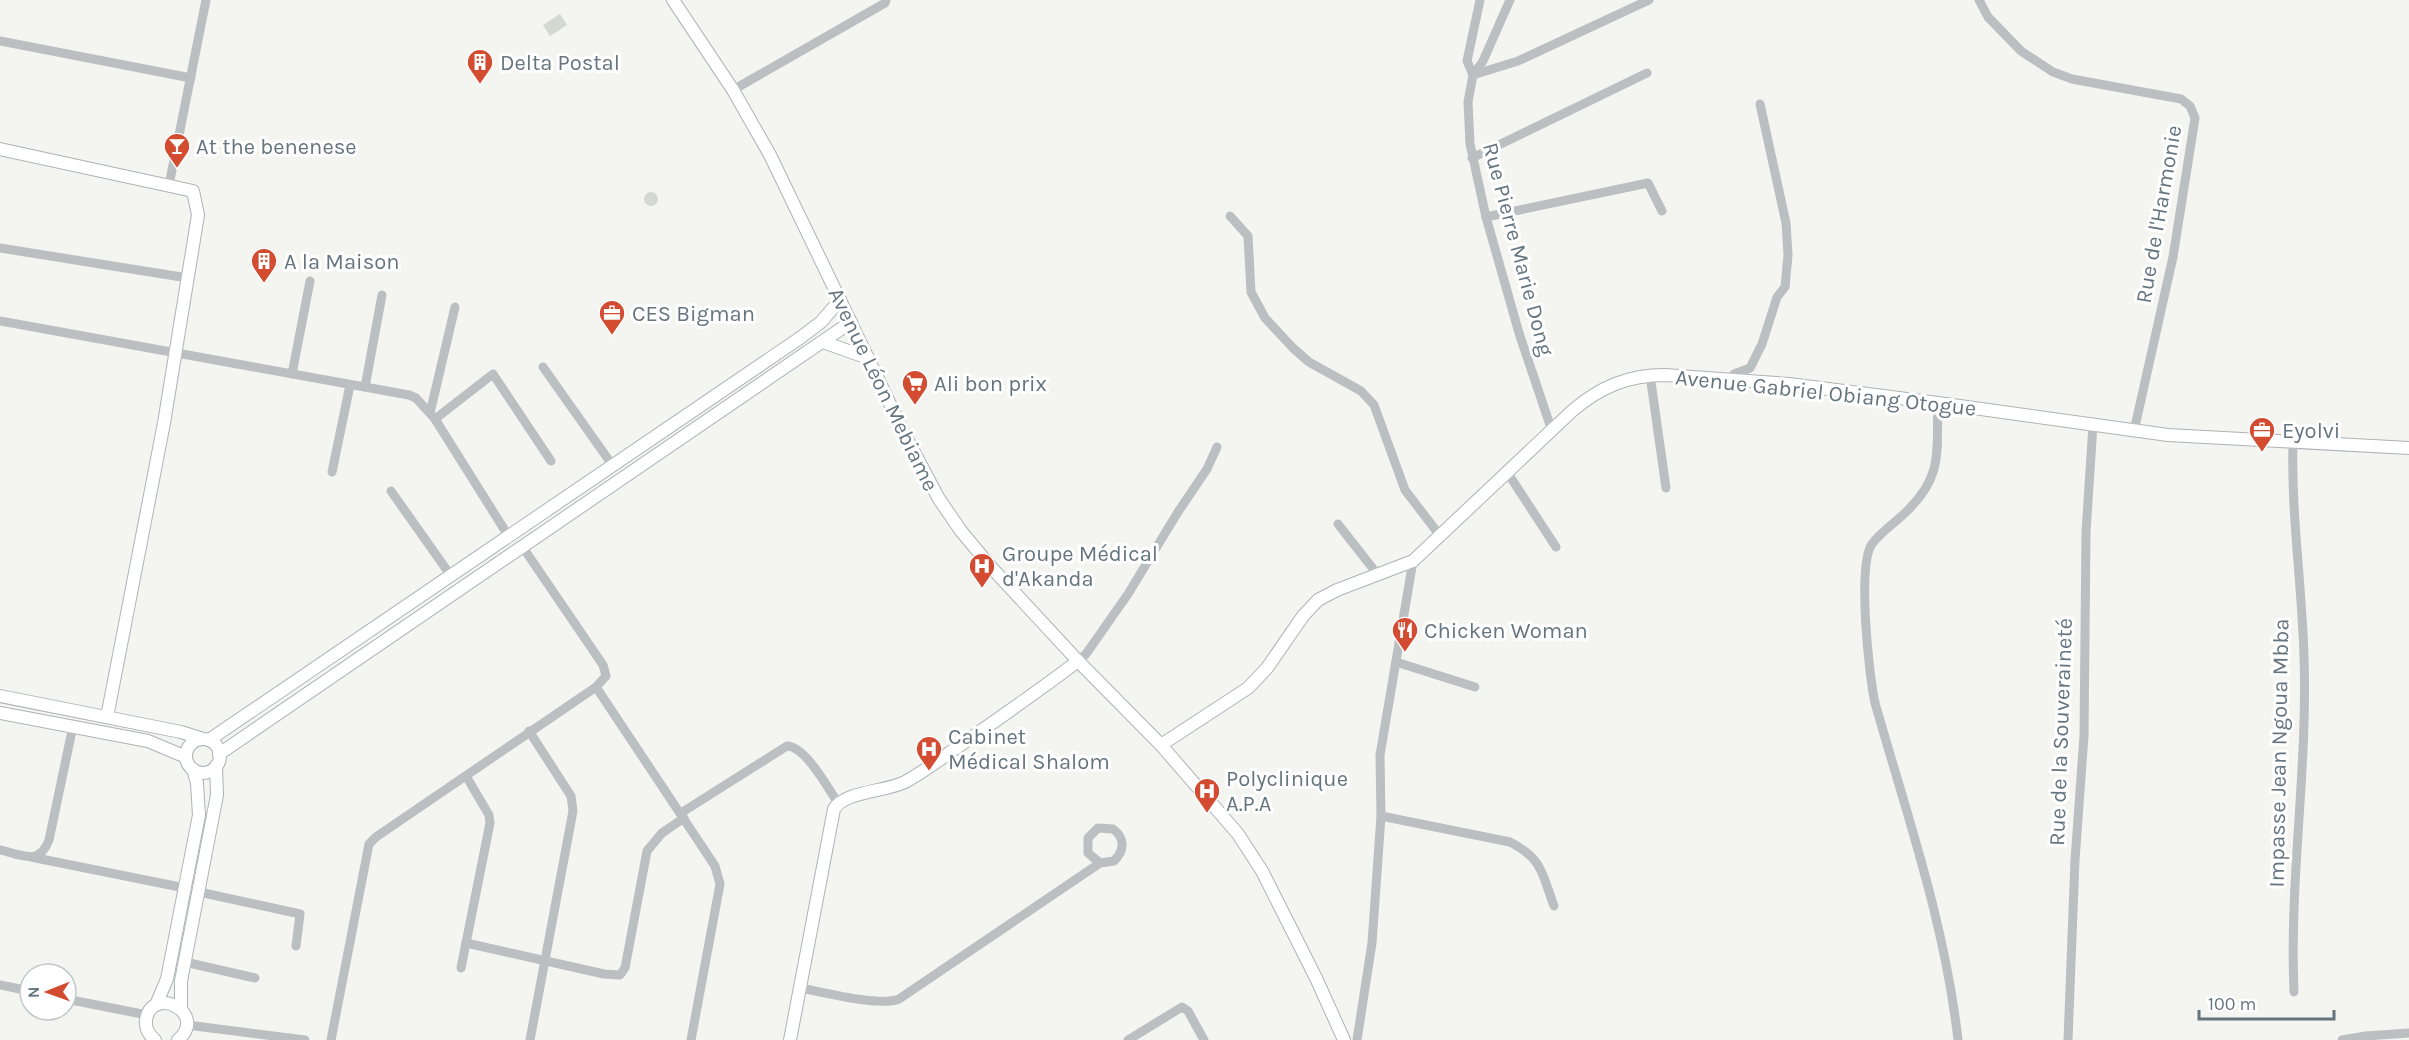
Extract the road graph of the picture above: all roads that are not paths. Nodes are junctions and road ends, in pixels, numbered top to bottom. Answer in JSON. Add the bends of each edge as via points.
{"nodes":[{"id":1,"x":206,"y":0,"type":"edge"},
{"id":2,"x":673,"y":0,"type":"edge"},
{"id":3,"x":886,"y":0,"type":"edge"},
{"id":4,"x":1480,"y":0,"type":"edge"},
{"id":5,"x":1510,"y":0,"type":"edge"},
{"id":6,"x":1649,"y":0,"type":"edge"},
{"id":7,"x":1979,"y":0,"type":"edge"},
{"id":8,"x":0,"y":40,"type":"edge"},
{"id":9,"x":1647,"y":73,"type":"dead end"},
{"id":10,"x":1473,"y":75,"type":"junction"},
{"id":11,"x":191,"y":78,"type":"junction"},
{"id":12,"x":733,"y":90,"type":"junction"},
{"id":13,"x":1760,"y":104,"type":"dead end"},
{"id":14,"x":0,"y":149,"type":"edge"},
{"id":15,"x":1472,"y":158,"type":"junction"},
{"id":16,"x":169,"y":184,"type":"junction"},
{"id":17,"x":1662,"y":211,"type":"dead end"},
{"id":18,"x":1230,"y":216,"type":"dead end"},
{"id":19,"x":1486,"y":217,"type":"junction"},
{"id":20,"x":0,"y":248,"type":"edge"},
{"id":21,"x":188,"y":278,"type":"junction"},
{"id":22,"x":310,"y":281,"type":"dead end"},
{"id":23,"x":382,"y":295,"type":"dead end"},
{"id":24,"x":840,"y":300,"type":"junction"},
{"id":25,"x":455,"y":307,"type":"dead end"},
{"id":26,"x":0,"y":321,"type":"edge"},
{"id":27,"x":851,"y":322,"type":"junction"},
{"id":28,"x":823,"y":342,"type":"junction"},
{"id":29,"x":174,"y":351,"type":"junction"},
{"id":30,"x":868,"y":358,"type":"junction"},
{"id":31,"x":543,"y":367,"type":"dead end"},
{"id":32,"x":292,"y":374,"type":"junction"},
{"id":33,"x":1650,"y":375,"type":"junction"},
{"id":34,"x":1734,"y":380,"type":"junction"},
{"id":35,"x":350,"y":385,"type":"junction"},
{"id":36,"x":365,"y":387,"type":"junction"},
{"id":37,"x":1938,"y":403,"type":"junction"},
{"id":38,"x":432,"y":416,"type":"junction"},
{"id":39,"x":2093,"y":425,"type":"junction"},
{"id":40,"x":1552,"y":431,"type":"junction"},
{"id":41,"x":2134,"y":431,"type":"junction"},
{"id":42,"x":2293,"y":443,"type":"junction"},
{"id":43,"x":1217,"y":447,"type":"dead end"},
{"id":44,"x":2409,"y":448,"type":"edge"},
{"id":45,"x":551,"y":461,"type":"dead end"},
{"id":46,"x":613,"y":466,"type":"junction"},
{"id":47,"x":332,"y":472,"type":"dead end"},
{"id":48,"x":1507,"y":472,"type":"junction"},
{"id":49,"x":1666,"y":488,"type":"dead end"},
{"id":50,"x":391,"y":490,"type":"dead end"},
{"id":51,"x":1338,"y":524,"type":"dead end"},
{"id":52,"x":509,"y":537,"type":"junction"},
{"id":53,"x":1441,"y":537,"type":"junction"},
{"id":54,"x":522,"y":546,"type":"junction"},
{"id":55,"x":1556,"y":547,"type":"dead end"},
{"id":56,"x":1413,"y":561,"type":"junction"},
{"id":57,"x":1378,"y":574,"type":"junction"},
{"id":58,"x":451,"y":576,"type":"junction"},
{"id":59,"x":1078,"y":661,"type":"junction"},
{"id":60,"x":1396,"y":662,"type":"junction"},
{"id":61,"x":596,"y":687,"type":"junction"},
{"id":62,"x":1474,"y":687,"type":"dead end"},
{"id":63,"x":0,"y":696,"type":"edge"},
{"id":64,"x":0,"y":713,"type":"edge"},
{"id":65,"x":107,"y":717,"type":"junction"},
{"id":66,"x":73,"y":726,"type":"junction"},
{"id":67,"x":529,"y":731,"type":"junction"},
{"id":68,"x":206,"y":740,"type":"junction"},
{"id":69,"x":1161,"y":745,"type":"junction"},
{"id":70,"x":186,"y":757,"type":"junction"},
{"id":71,"x":218,"y":760,"type":"junction"},
{"id":72,"x":193,"y":770,"type":"junction"},
{"id":73,"x":466,"y":776,"type":"junction"},
{"id":74,"x":838,"y":803,"type":"junction"},
{"id":75,"x":682,"y":816,"type":"junction"},
{"id":76,"x":1381,"y":816,"type":"junction"},
{"id":77,"x":0,"y":850,"type":"edge"},
{"id":78,"x":29,"y":857,"type":"junction"},
{"id":79,"x":1100,"y":863,"type":"junction"},
{"id":80,"x":185,"y":888,"type":"junction"},
{"id":81,"x":199,"y":892,"type":"junction"},
{"id":82,"x":1554,"y":906,"type":"dead end"},
{"id":83,"x":466,"y":943,"type":"junction"},
{"id":84,"x":296,"y":946,"type":"dead end"},
{"id":85,"x":545,"y":961,"type":"junction"},
{"id":86,"x":185,"y":962,"type":"junction"},
{"id":87,"x":460,"y":968,"type":"dead end"},
{"id":88,"x":255,"y":978,"type":"dead end"},
{"id":89,"x":0,"y":985,"type":"edge"},
{"id":90,"x":800,"y":988,"type":"junction"},
{"id":91,"x":18,"y":989,"type":"edge"},
{"id":92,"x":2294,"y":992,"type":"dead end"},
{"id":93,"x":78,"y":1001,"type":"edge"},
{"id":94,"x":156,"y":1005,"type":"junction"},
{"id":95,"x":181,"y":1009,"type":"junction"},
{"id":96,"x":147,"y":1015,"type":"junction"},
{"id":97,"x":187,"y":1024,"type":"junction"},
{"id":98,"x":2409,"y":1033,"type":"edge"},
{"id":99,"x":2366,"y":1038,"type":"edge"},
{"id":100,"x":153,"y":1040,"type":"edge"},
{"id":101,"x":178,"y":1040,"type":"edge"},
{"id":102,"x":305,"y":1040,"type":"edge"},
{"id":103,"x":332,"y":1040,"type":"edge"},
{"id":104,"x":530,"y":1040,"type":"edge"},
{"id":105,"x":691,"y":1040,"type":"edge"},
{"id":106,"x":790,"y":1040,"type":"edge"},
{"id":107,"x":1128,"y":1040,"type":"edge"},
{"id":108,"x":1204,"y":1040,"type":"edge"},
{"id":109,"x":1344,"y":1040,"type":"edge"},
{"id":110,"x":1357,"y":1040,"type":"edge"},
{"id":111,"x":1958,"y":1040,"type":"edge"},
{"id":112,"x":2068,"y":1040,"type":"edge"},
{"id":113,"x":2342,"y":1040,"type":"edge"}],
"edges":[{"from":1,"to":11,"type":"street"},
{"from":2,"to":12,"type":"street","name":"Avenue Léon Mebiame"},
{"from":3,"to":12,"type":"street"},
{"from":4,"to":10,"type":"street","via":[[1467,61]]},
{"from":5,"to":10,"type":"street"},
{"from":6,"to":10,"type":"street","via":[[1518,61]]},
{"from":7,"to":41,"type":"street","name":"Rue de l'Harmonie","via":[[1988,18],[2021,51],[2054,72],[2072,79],[2181,99],[2195,117],[2174,257]]},
{"from":8,"to":11,"type":"street"},
{"from":9,"to":15,"type":"street"},
{"from":10,"to":15,"type":"street","name":"Rue Pierre Marie Dong","via":[[1468,102]]},
{"from":11,"to":16,"type":"street"},
{"from":12,"to":24,"type":"street","name":"Avenue Léon Mebiame","via":[[770,155]]},
{"from":13,"to":34,"type":"street","via":[[1786,223],[1788,255],[1785,286],[1777,297],[1761,344],[1750,368],[1734,374]]},
{"from":14,"to":16,"type":"street"},
{"from":15,"to":19,"type":"street","name":"Rue Pierre Marie Dong"},
{"from":16,"to":21,"type":"street","via":[[193,191],[198,215]]},
{"from":17,"to":19,"type":"street","via":[[1648,183]]},
{"from":18,"to":53,"type":"street","via":[[1248,236],[1251,292],[1265,318],[1309,362],[1360,390],[1374,405],[1405,490]]},
{"from":19,"to":40,"type":"street","name":"Rue Pierre Marie Dong"},
{"from":20,"to":21,"type":"street"},
{"from":21,"to":29,"type":"street"},
{"from":22,"to":32,"type":"street"},
{"from":23,"to":36,"type":"street"},
{"from":24,"to":27,"type":"street","name":"Avenue Léon Mebiame"},
{"from":24,"to":46,"type":"street","via":[[800,338]]},
{"from":25,"to":38,"type":"street"},
{"from":26,"to":29,"type":"street"},
{"from":27,"to":28,"type":"street"},
{"from":27,"to":30,"type":"street","name":"Avenue Léon Mebiame"},
{"from":28,"to":30,"type":"street"},
{"from":28,"to":54,"type":"street"},
{"from":29,"to":32,"type":"street"},
{"from":29,"to":65,"type":"street","via":[[164,423]]},
{"from":30,"to":59,"type":"street","name":"Avenue Léon Mebiame","via":[[951,518]]},
{"from":31,"to":46,"type":"street"},
{"from":32,"to":35,"type":"street"},
{"from":33,"to":34,"type":"street","name":"Avenue Gabriel Obiang Otogue"},
{"from":33,"to":40,"type":"street","name":"Avenue Gabriel Obiang Otogue","via":[[1621,381],[1588,397]]},
{"from":33,"to":49,"type":"street"},
{"from":34,"to":37,"type":"street","name":"Avenue Gabriel Obiang Otogue"},
{"from":35,"to":36,"type":"street"},
{"from":35,"to":47,"type":"street"},
{"from":36,"to":38,"type":"street","via":[[410,395]]},
{"from":37,"to":39,"type":"street","name":"Avenue Gabriel Obiang Otogue"},
{"from":37,"to":111,"type":"street","via":[[1932,479],[1923,494],[1871,545],[1866,567],[1867,656],[1875,704],[1931,891]]},
{"from":38,"to":45,"type":"street","via":[[493,374]]},
{"from":38,"to":52,"type":"street"},
{"from":39,"to":41,"type":"street","name":"Avenue Gabriel Obiang Otogue"},
{"from":39,"to":112,"type":"street","name":"Rue de la Souveraineté","via":[[2085,532],[2084,725]]},
{"from":40,"to":48,"type":"street","name":"Avenue Gabriel Obiang Otogue"},
{"from":41,"to":42,"type":"street","name":"Avenue Gabriel Obiang Otogue"},
{"from":42,"to":44,"type":"street","name":"Avenue Gabriel Obiang Otogue"},
{"from":42,"to":92,"type":"street","name":"Impasse Jean Ngoua Mbba","via":[[2304,657],[2300,832],[2292,943]]},
{"from":43,"to":59,"type":"street","via":[[1128,594]]},
{"from":46,"to":52,"type":"street"},
{"from":48,"to":53,"type":"street","name":"Avenue Gabriel Obiang Otogue"},
{"from":48,"to":55,"type":"street"},
{"from":50,"to":58,"type":"street"},
{"from":51,"to":57,"type":"street"},
{"from":52,"to":58,"type":"street"},
{"from":53,"to":56,"type":"street","name":"Avenue Gabriel Obiang Otogue"},
{"from":54,"to":61,"type":"street","via":[[603,665],[606,676]]},
{"from":54,"to":71,"type":"street"},
{"from":56,"to":57,"type":"street","name":"Avenue Gabriel Obiang Otogue"},
{"from":56,"to":60,"type":"street"},
{"from":57,"to":69,"type":"street","name":"Avenue Gabriel Obiang Otogue","via":[[1318,600],[1248,688]]},
{"from":58,"to":68,"type":"street"},
{"from":59,"to":69,"type":"street","name":"Avenue Léon Mebiame"},
{"from":59,"to":74,"type":"street","via":[[914,777]]},
{"from":60,"to":62,"type":"street"},
{"from":60,"to":76,"type":"street","via":[[1380,755]]},
{"from":61,"to":67,"type":"street"},
{"from":61,"to":75,"type":"street"},
{"from":63,"to":65,"type":"street"},
{"from":64,"to":66,"type":"street"},
{"from":65,"to":68,"type":"street"},
{"from":66,"to":70,"type":"street","via":[[148,741]]},
{"from":66,"to":78,"type":"street","via":[[49,840],[44,851]]},
{"from":67,"to":73,"type":"street"},
{"from":67,"to":85,"type":"street","via":[[573,805]]},
{"from":68,"to":70,"type":"street","via":[[193,742]]},
{"from":68,"to":71,"type":"street","via":[[217,747]]},
{"from":69,"to":109,"type":"street","name":"Avenue Léon Mebiame","via":[[1220,811],[1255,860]]},
{"from":70,"to":72,"type":"street"},
{"from":71,"to":72,"type":"street","via":[[205,773]]},
{"from":71,"to":81,"type":"street","via":[[217,795]]},
{"from":72,"to":80,"type":"street","via":[[199,815]]},
{"from":73,"to":83,"type":"street","via":[[490,823]]},
{"from":73,"to":103,"type":"street","via":[[369,843]]},
{"from":74,"to":75,"type":"street","via":[[803,753],[787,746]]},
{"from":74,"to":90,"type":"street"},
{"from":75,"to":85,"type":"street","via":[[647,851],[623,973],[604,974]]},
{"from":75,"to":105,"type":"street","via":[[715,866],[720,884]]},
{"from":76,"to":82,"type":"street","via":[[1510,842],[1539,863]]},
{"from":76,"to":110,"type":"street","via":[[1372,943]]},
{"from":77,"to":78,"type":"street"},
{"from":78,"to":80,"type":"street"},
{"from":79,"to":79,"type":"street","via":[[1114,861],[1123,848],[1113,829],[1098,828],[1088,838],[1088,854]]},
{"from":79,"to":90,"type":"street","via":[[892,1002]]},
{"from":80,"to":94,"type":"street","via":[[167,979]]},
{"from":81,"to":84,"type":"street","via":[[300,914]]},
{"from":81,"to":86,"type":"street"},
{"from":83,"to":85,"type":"street"},
{"from":83,"to":87,"type":"street"},
{"from":85,"to":104,"type":"street"},
{"from":86,"to":88,"type":"street"},
{"from":86,"to":95,"type":"street"},
{"from":89,"to":91,"type":"street"},
{"from":90,"to":106,"type":"street"},
{"from":93,"to":96,"type":"street"},
{"from":94,"to":95,"type":"street","via":[[169,1003]]},
{"from":94,"to":96,"type":"street"},
{"from":95,"to":97,"type":"street"},
{"from":96,"to":100,"type":"street","via":[[146,1028]]},
{"from":97,"to":101,"type":"street"},
{"from":97,"to":102,"type":"street"},
{"from":98,"to":99,"type":"street"},
{"from":99,"to":113,"type":"street"},
{"from":107,"to":108,"type":"street","via":[[1182,1007]]}]}
